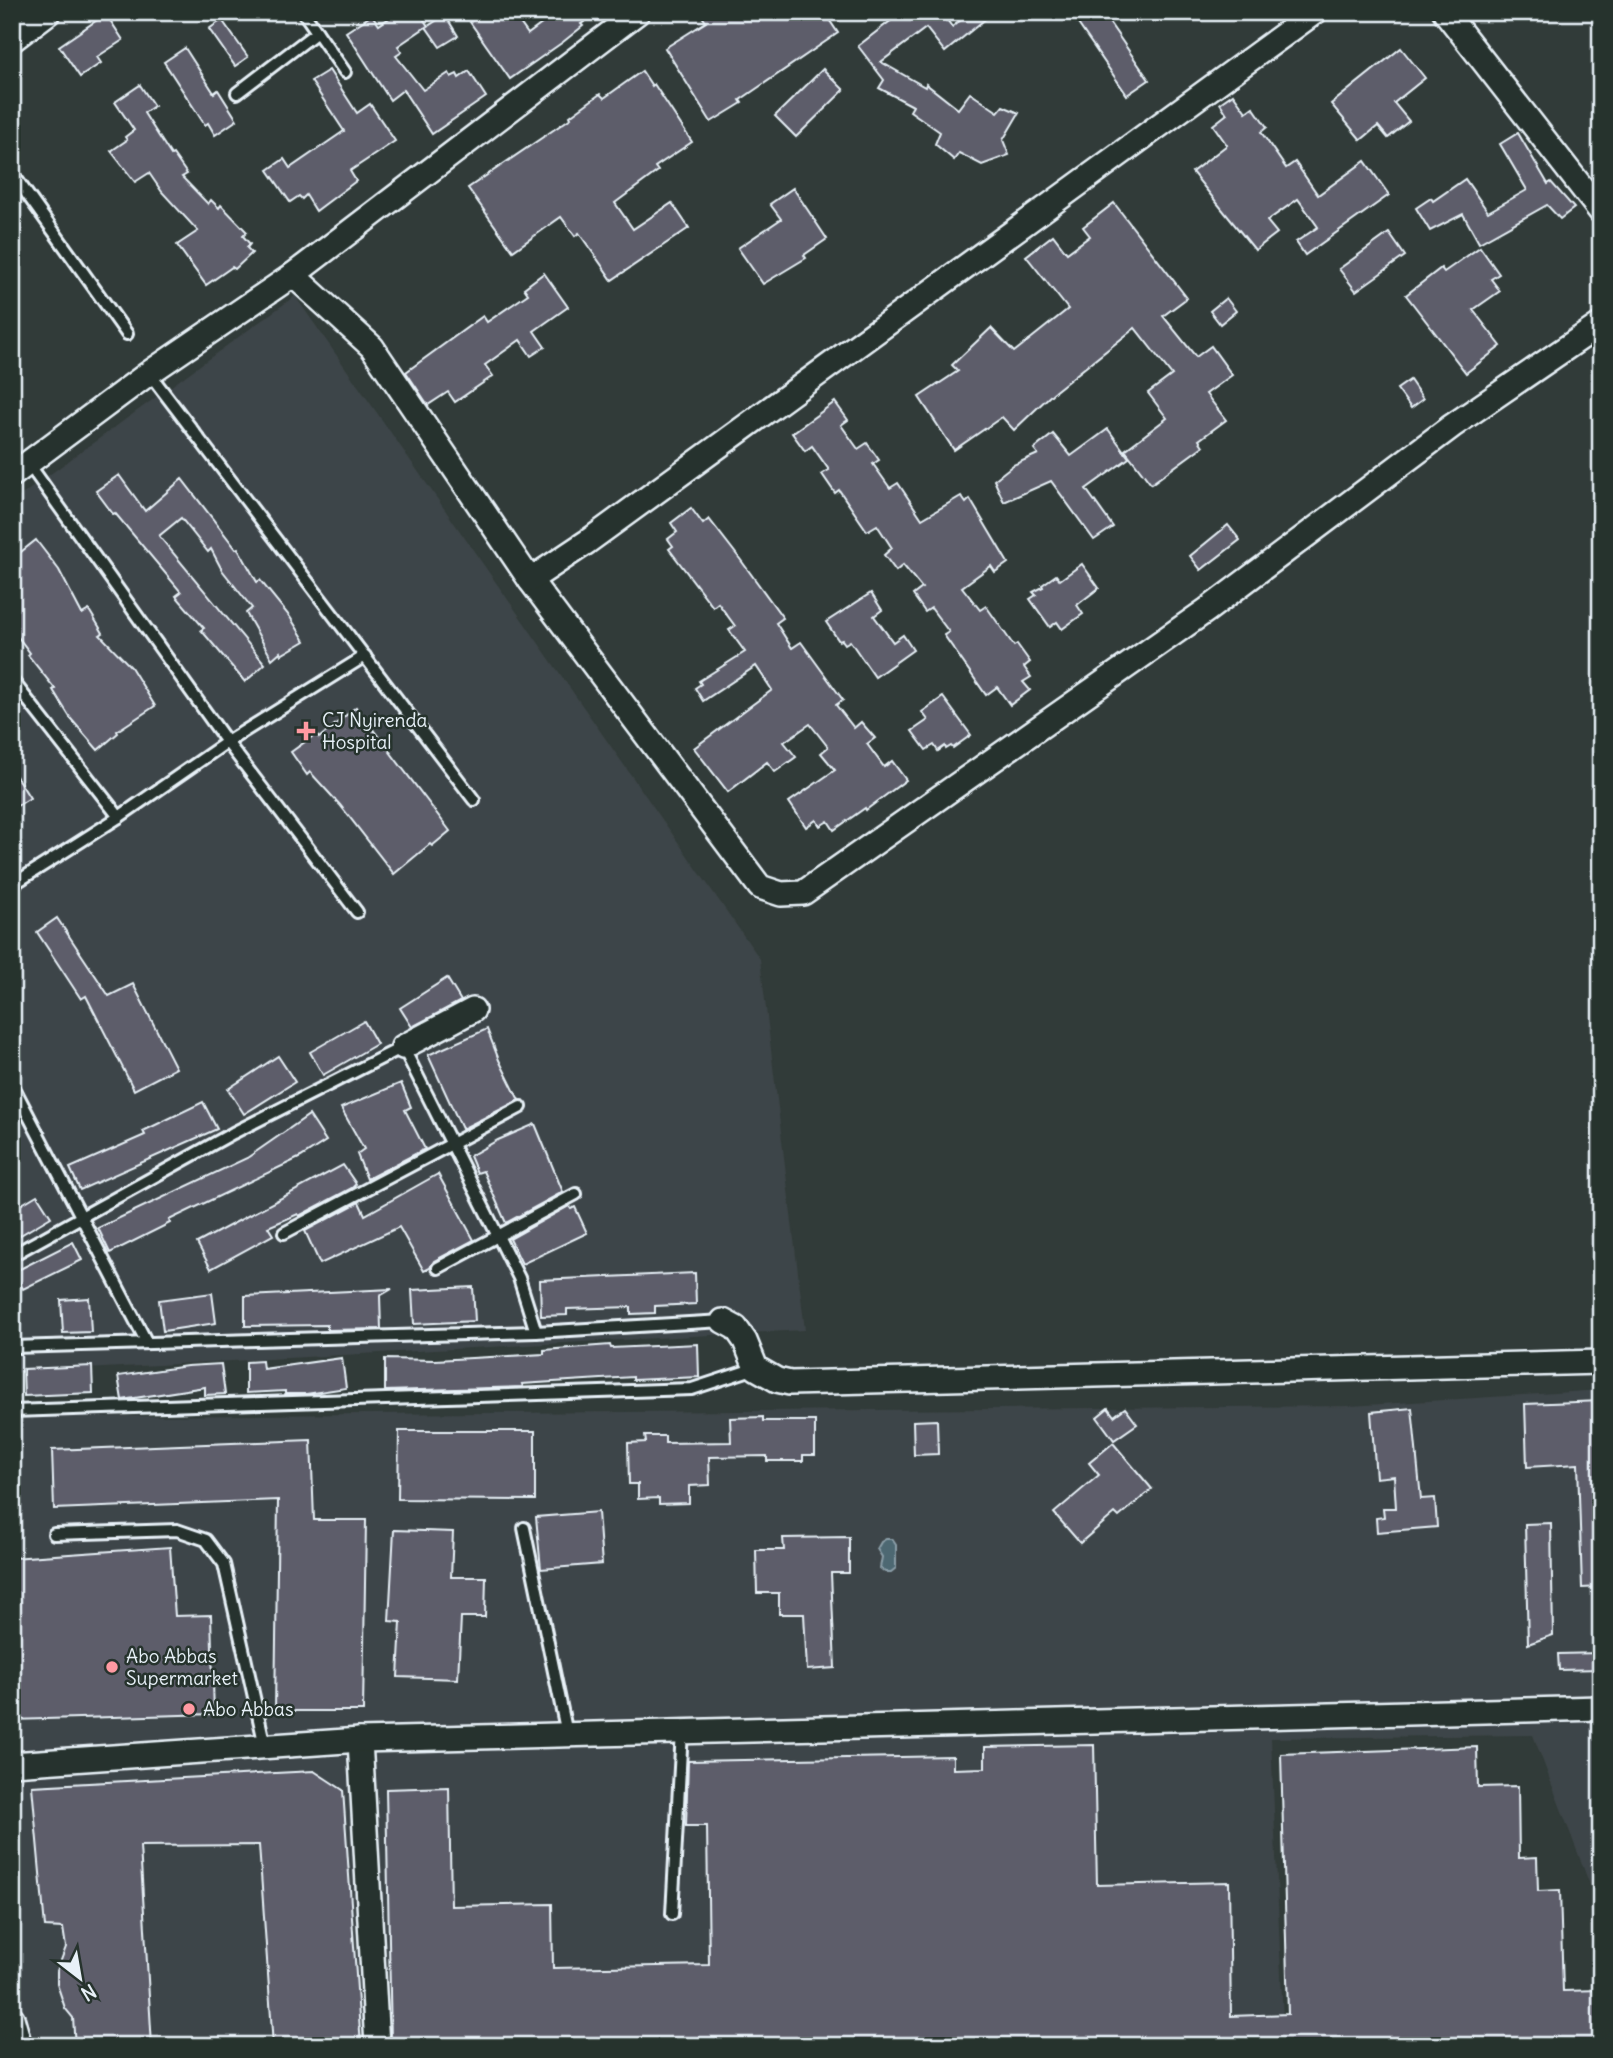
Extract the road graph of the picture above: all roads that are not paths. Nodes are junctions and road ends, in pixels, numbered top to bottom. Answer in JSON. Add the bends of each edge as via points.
{"nodes":[{"id":1,"x":49,"y":12,"type":"edge"},
{"id":2,"x":303,"y":12,"type":"edge"},
{"id":3,"x":638,"y":12,"type":"edge"},
{"id":4,"x":1315,"y":12,"type":"edge"},
{"id":5,"x":1445,"y":12,"type":"edge"},
{"id":6,"x":317,"y":32,"type":"junction"},
{"id":7,"x":12,"y":40,"type":"edge"},
{"id":8,"x":345,"y":72,"type":"dead end"},
{"id":9,"x":237,"y":93,"type":"dead end"},
{"id":10,"x":12,"y":173,"type":"edge"},
{"id":11,"x":1601,"y":212,"type":"edge"},
{"id":12,"x":293,"y":275,"type":"junction"},
{"id":13,"x":1601,"y":324,"type":"edge"},
{"id":14,"x":127,"y":334,"type":"dead end"},
{"id":15,"x":149,"y":373,"type":"junction"},
{"id":16,"x":20,"y":469,"type":"edge"},
{"id":17,"x":530,"y":580,"type":"junction"},
{"id":18,"x":365,"y":656,"type":"junction"},
{"id":19,"x":12,"y":680,"type":"edge"},
{"id":20,"x":227,"y":742,"type":"junction"},
{"id":21,"x":474,"y":800,"type":"dead end"},
{"id":22,"x":119,"y":817,"type":"junction"},
{"id":23,"x":12,"y":885,"type":"edge"},
{"id":24,"x":357,"y":912,"type":"dead end"},
{"id":25,"x":473,"y":1010,"type":"dead end"},
{"id":26,"x":403,"y":1048,"type":"junction"},
{"id":27,"x":12,"y":1084,"type":"edge"},
{"id":28,"x":521,"y":1107,"type":"dead end"},
{"id":29,"x":452,"y":1144,"type":"junction"},
{"id":30,"x":576,"y":1194,"type":"dead end"},
{"id":31,"x":81,"y":1217,"type":"junction"},
{"id":32,"x":284,"y":1233,"type":"dead end"},
{"id":33,"x":499,"y":1235,"type":"junction"},
{"id":34,"x":18,"y":1252,"type":"dead end"},
{"id":35,"x":438,"y":1268,"type":"dead end"},
{"id":36,"x":723,"y":1321,"type":"joint"},
{"id":37,"x":536,"y":1332,"type":"junction"},
{"id":38,"x":146,"y":1341,"type":"junction"},
{"id":39,"x":12,"y":1347,"type":"edge"},
{"id":40,"x":1601,"y":1363,"type":"edge"},
{"id":41,"x":756,"y":1368,"type":"junction"},
{"id":42,"x":12,"y":1411,"type":"edge"},
{"id":43,"x":524,"y":1528,"type":"dead end"},
{"id":44,"x":54,"y":1534,"type":"dead end"},
{"id":45,"x":1601,"y":1708,"type":"edge"},
{"id":46,"x":682,"y":1731,"type":"junction"},
{"id":47,"x":567,"y":1734,"type":"junction"},
{"id":48,"x":360,"y":1740,"type":"junction"},
{"id":49,"x":265,"y":1746,"type":"junction"},
{"id":50,"x":12,"y":1764,"type":"edge"},
{"id":51,"x":672,"y":1914,"type":"dead end"},
{"id":52,"x":12,"y":2018,"type":"edge"},
{"id":53,"x":20,"y":2046,"type":"edge"},
{"id":54,"x":377,"y":2046,"type":"edge"}],
"edges":[{"from":1,"to":7,"type":"street"},
{"from":2,"to":6,"type":"lane"},
{"from":3,"to":12,"type":"street"},
{"from":4,"to":17,"type":"street"},
{"from":5,"to":11,"type":"street"},
{"from":6,"to":8,"type":"lane"},
{"from":6,"to":9,"type":"lane"},
{"from":10,"to":14,"type":"lane"},
{"from":12,"to":15,"type":"street"},
{"from":12,"to":17,"type":"street","via":[[372,346]]},
{"from":13,"to":17,"type":"street","via":[[1452,426],[1207,610],[803,893],[781,894],[760,887]]},
{"from":15,"to":16,"type":"street"},
{"from":15,"to":18,"type":"lane"},
{"from":16,"to":20,"type":"lane"},
{"from":18,"to":20,"type":"lane"},
{"from":18,"to":21,"type":"lane"},
{"from":19,"to":22,"type":"lane"},
{"from":20,"to":22,"type":"lane"},
{"from":20,"to":24,"type":"lane"},
{"from":22,"to":23,"type":"lane"},
{"from":25,"to":26,"type":"street"},
{"from":26,"to":29,"type":"lane"},
{"from":26,"to":31,"type":"lane","via":[[233,1133]]},
{"from":27,"to":31,"type":"lane"},
{"from":28,"to":29,"type":"lane"},
{"from":29,"to":32,"type":"lane"},
{"from":29,"to":33,"type":"lane"},
{"from":30,"to":33,"type":"lane"},
{"from":31,"to":34,"type":"lane"},
{"from":31,"to":38,"type":"lane"},
{"from":33,"to":35,"type":"lane"},
{"from":33,"to":37,"type":"lane","via":[[525,1292]]},
{"from":36,"to":37,"type":"lane"},
{"from":36,"to":41,"type":"street","via":[[736,1328]]},
{"from":37,"to":38,"type":"lane"},
{"from":38,"to":39,"type":"lane"},
{"from":40,"to":41,"type":"street","via":[[790,1383]]},
{"from":41,"to":42,"type":"lane","via":[[692,1389]]},
{"from":43,"to":47,"type":"lane"},
{"from":44,"to":49,"type":"lane","via":[[177,1530],[206,1540],[224,1564]]},
{"from":45,"to":46,"type":"street"},
{"from":46,"to":47,"type":"street"},
{"from":46,"to":51,"type":"lane"},
{"from":47,"to":48,"type":"street"},
{"from":48,"to":49,"type":"street"},
{"from":48,"to":54,"type":"street"},
{"from":49,"to":50,"type":"street"},
{"from":52,"to":53,"type":"street"}]}
